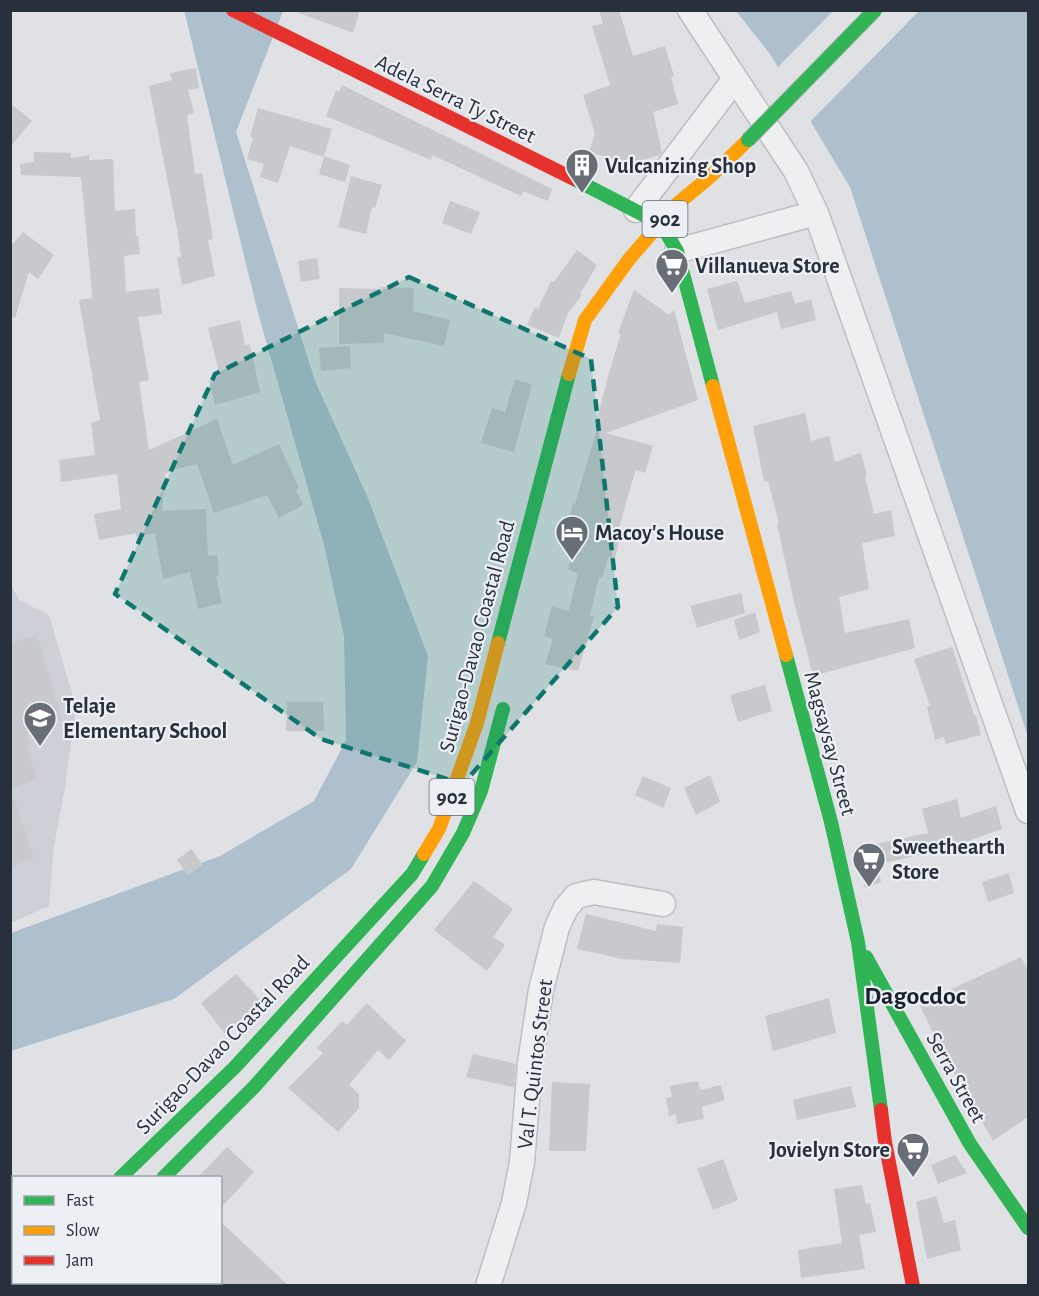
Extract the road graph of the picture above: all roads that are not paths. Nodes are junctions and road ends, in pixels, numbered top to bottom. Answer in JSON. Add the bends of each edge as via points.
{"nodes":[{"id":1,"x":233,"y":10,"type":"edge"},
{"id":2,"x":690,"y":10,"type":"edge"},
{"id":3,"x":875,"y":10,"type":"edge"},
{"id":4,"x":735,"y":79,"type":"junction"},
{"id":5,"x":636,"y":210,"type":"junction"},
{"id":6,"x":816,"y":213,"type":"junction"},
{"id":7,"x":661,"y":224,"type":"junction"},
{"id":8,"x":677,"y":251,"type":"junction"},
{"id":9,"x":594,"y":310,"type":"junction"},
{"id":10,"x":596,"y":332,"type":"dead end"},
{"id":11,"x":506,"y":700,"type":"dead end"},
{"id":12,"x":467,"y":754,"type":"junction"},
{"id":13,"x":489,"y":762,"type":"junction"},
{"id":14,"x":1029,"y":811,"type":"edge"},
{"id":15,"x":663,"y":904,"type":"dead end"},
{"id":16,"x":858,"y":942,"type":"junction"},
{"id":17,"x":234,"y":1067,"type":"junction"},
{"id":18,"x":254,"y":1087,"type":"junction"},
{"id":19,"x":122,"y":1176,"type":"edge"},
{"id":20,"x":165,"y":1176,"type":"edge"},
{"id":21,"x":1029,"y":1228,"type":"edge"},
{"id":22,"x":488,"y":1286,"type":"edge"},
{"id":23,"x":913,"y":1286,"type":"edge"}],
"edges":[{"from":1,"to":5,"type":"main road","name":"Adela Serra Ty Street"},
{"from":2,"to":4,"type":"street"},
{"from":3,"to":7,"type":"main road","name":"Surigao-Davao Coastal Road","number":"902","bridge":true},
{"from":4,"to":5,"type":"street"},
{"from":4,"to":6,"type":"street","via":[[796,171]]},
{"from":5,"to":7,"type":"main road","name":"Adela Serra Ty Street"},
{"from":6,"to":8,"type":"street"},
{"from":6,"to":14,"type":"street"},
{"from":7,"to":8,"type":"main road","name":"Magsaysay Street"},
{"from":7,"to":9,"type":"main road","name":"Surigao-Davao Coastal Road","number":"902","via":[[630,258]]},
{"from":8,"to":16,"type":"main road","name":"Magsaysay Street","via":[[831,822]]},
{"from":9,"to":10,"type":"main road"},
{"from":9,"to":12,"type":"main road","name":"Surigao-Davao Coastal Road","number":"902","via":[[585,320],[578,339]]},
{"from":11,"to":13,"type":"main road","name":"Surigao-Davao Coastal Road","number":"902"},
{"from":12,"to":13,"type":"main road"},
{"from":12,"to":17,"type":"main road","name":"Surigao-Davao Coastal Road","number":"902","via":[[439,829],[412,874]]},
{"from":13,"to":18,"type":"main road","name":"Surigao-Davao Coastal Road","number":"902","via":[[463,833],[432,886]]},
{"from":15,"to":22,"type":"street","name":"Val T. Quintos Street","via":[[594,892],[576,896],[566,909],[541,990],[514,1203]]},
{"from":16,"to":21,"type":"main road","name":"Serra Street","via":[[970,1144]]},
{"from":16,"to":23,"type":"main road","name":"Magsaysay Street","via":[[885,1142]]},
{"from":17,"to":18,"type":"main road"},
{"from":17,"to":19,"type":"main road","name":"Surigao-Davao Coastal Road","number":"902"},
{"from":18,"to":20,"type":"main road","name":"Surigao-Davao Coastal Road","number":"902"}]}
